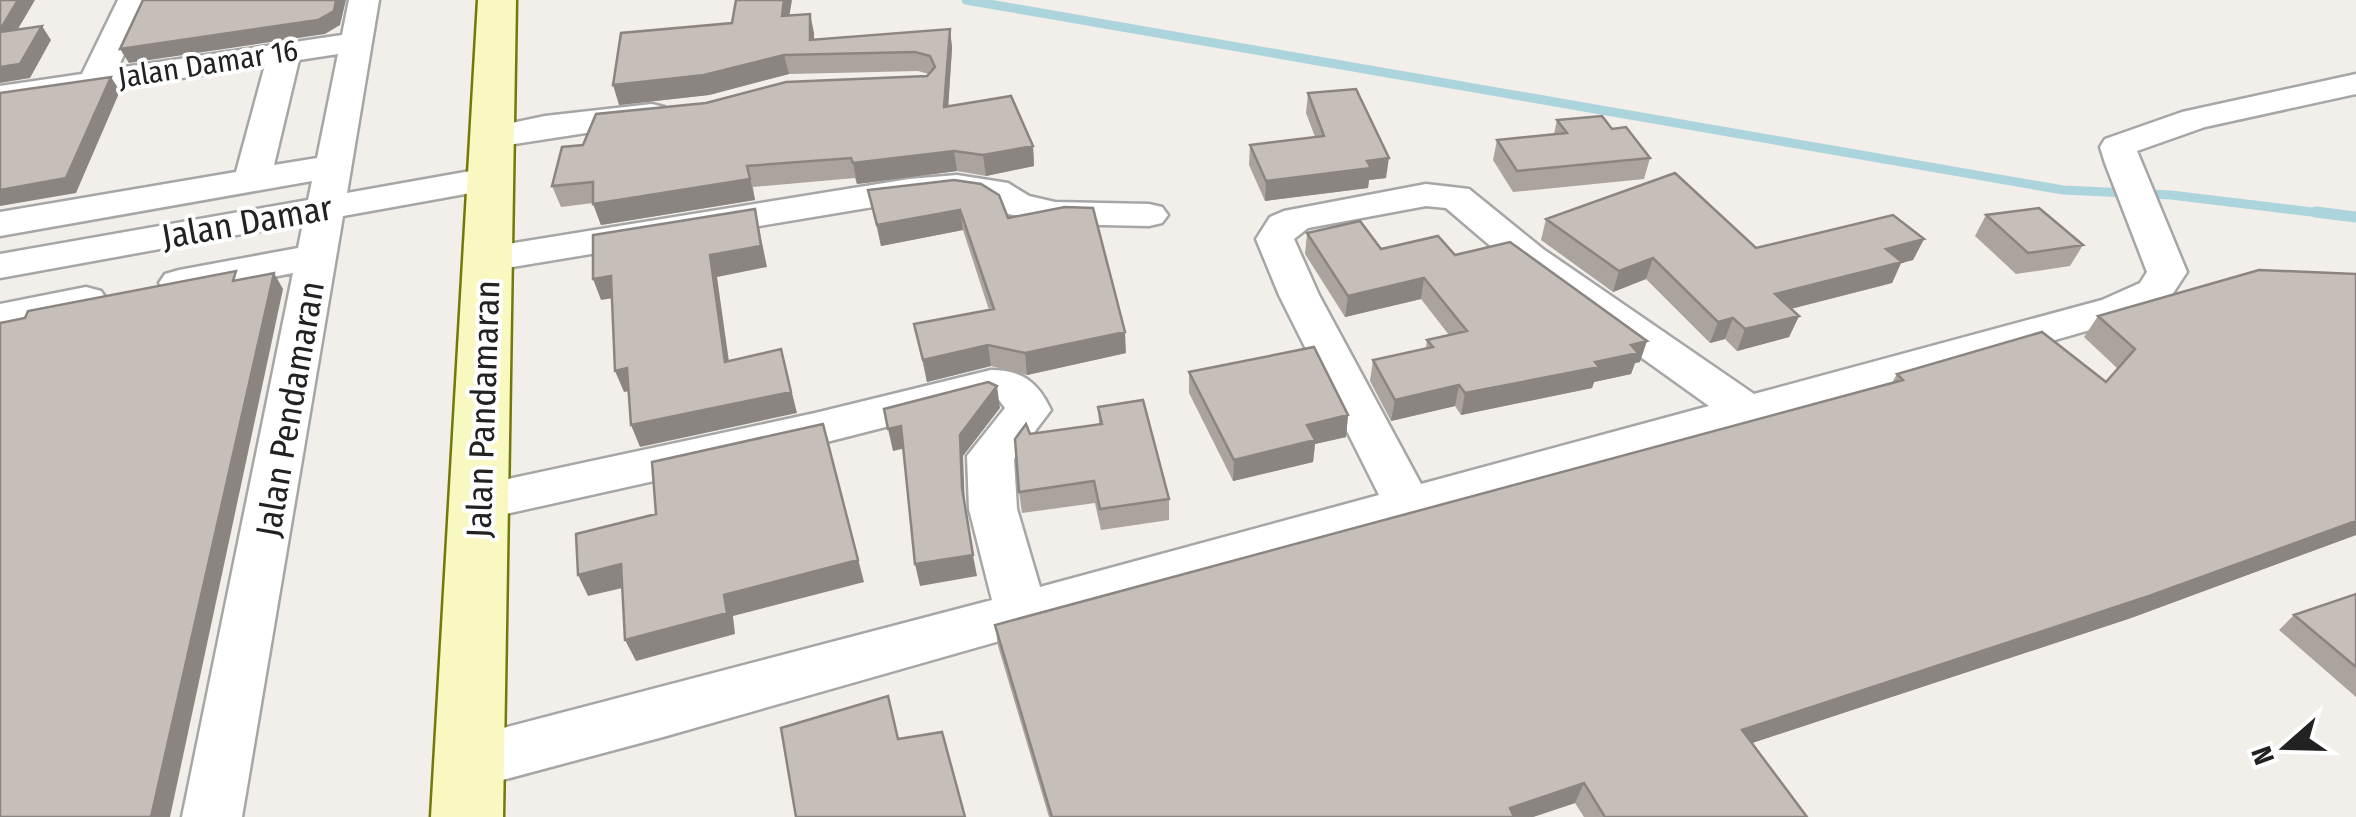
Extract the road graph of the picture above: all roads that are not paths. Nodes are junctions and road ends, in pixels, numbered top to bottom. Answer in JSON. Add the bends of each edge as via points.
{"nodes":[{"id":1,"x":133,"y":0,"type":"edge"},
{"id":2,"x":364,"y":0,"type":"edge"},
{"id":3,"x":498,"y":0,"type":"edge"},
{"id":4,"x":356,"y":42,"type":"junction"},
{"id":5,"x":285,"y":52,"type":"junction"},
{"id":6,"x":95,"y":82,"type":"junction"},
{"id":7,"x":2356,"y":84,"type":"edge"},
{"id":8,"x":0,"y":96,"type":"edge"},
{"id":9,"x":678,"y":112,"type":"edge"},
{"id":10,"x":494,"y":157,"type":"junction"},
{"id":11,"x":252,"y":180,"type":"junction"},
{"id":12,"x":330,"y":187,"type":"junction"},
{"id":13,"x":1149,"y":215,"type":"dead end"},
{"id":14,"x":10,"y":222,"type":"edge"},
{"id":15,"x":317,"y":256,"type":"junction"},
{"id":16,"x":489,"y":259,"type":"junction"},
{"id":17,"x":0,"y":263,"type":"edge"},
{"id":18,"x":0,"y":317,"type":"edge"},
{"id":19,"x":1750,"y":412,"type":"junction"},
{"id":20,"x":479,"y":502,"type":"junction"},
{"id":21,"x":1408,"y":505,"type":"junction"},
{"id":22,"x":1021,"y":612,"type":"junction"},
{"id":23,"x":469,"y":762,"type":"junction"},
{"id":24,"x":212,"y":817,"type":"edge"},
{"id":25,"x":467,"y":817,"type":"edge"}],
"edges":[{"from":1,"to":6,"type":"street"},
{"from":2,"to":4,"type":"street","name":"Jalan Pendamaran"},
{"from":3,"to":10,"type":"main road","name":"Jalan Pandamaran"},
{"from":4,"to":5,"type":"street","name":"Jalan Damar 16"},
{"from":4,"to":12,"type":"street","name":"Jalan Pendamaran"},
{"from":5,"to":6,"type":"street","name":"Jalan Damar 16"},
{"from":5,"to":11,"type":"street"},
{"from":6,"to":8,"type":"street","name":"Jalan Damar 16"},
{"from":7,"to":19,"type":"street","via":[[2129,138],[2118,147],[2162,244],[2167,272],[2154,292],[2118,308]]},
{"from":9,"to":10,"type":"street","name":"Jalan Damar","via":[[545,126]]},
{"from":10,"to":12,"type":"street","name":"Jalan Damar"},
{"from":10,"to":16,"type":"main road","name":"Jalan Pandamaran"},
{"from":11,"to":12,"type":"street","name":"Jalan Damar"},
{"from":11,"to":14,"type":"street","name":"Jalan Damar"},
{"from":12,"to":15,"type":"street","name":"Jalan Pendamaran"},
{"from":12,"to":17,"type":"street","name":"Jalan Damar"},
{"from":13,"to":16,"type":"street","via":[[1055,213],[957,186]]},
{"from":14,"to":17,"type":"street"},
{"from":15,"to":18,"type":"street","name":"Jalan Damar"},
{"from":15,"to":24,"type":"street","name":"Jalan Pendamaran"},
{"from":16,"to":20,"type":"main road","name":"Jalan Pandamaran"},
{"from":19,"to":21,"type":"street"},
{"from":19,"to":21,"type":"street","via":[[1558,280],[1456,197],[1426,196],[1297,219],[1275,239]]},
{"from":20,"to":22,"type":"street","via":[[1008,384],[1021,392],[1028,410],[990,456],[993,509]]},
{"from":20,"to":23,"type":"main road","name":"Jalan Pandamaran"},
{"from":21,"to":22,"type":"street"},
{"from":22,"to":23,"type":"street"},
{"from":23,"to":25,"type":"main road","name":"Jalan Pandamaran"}]}
